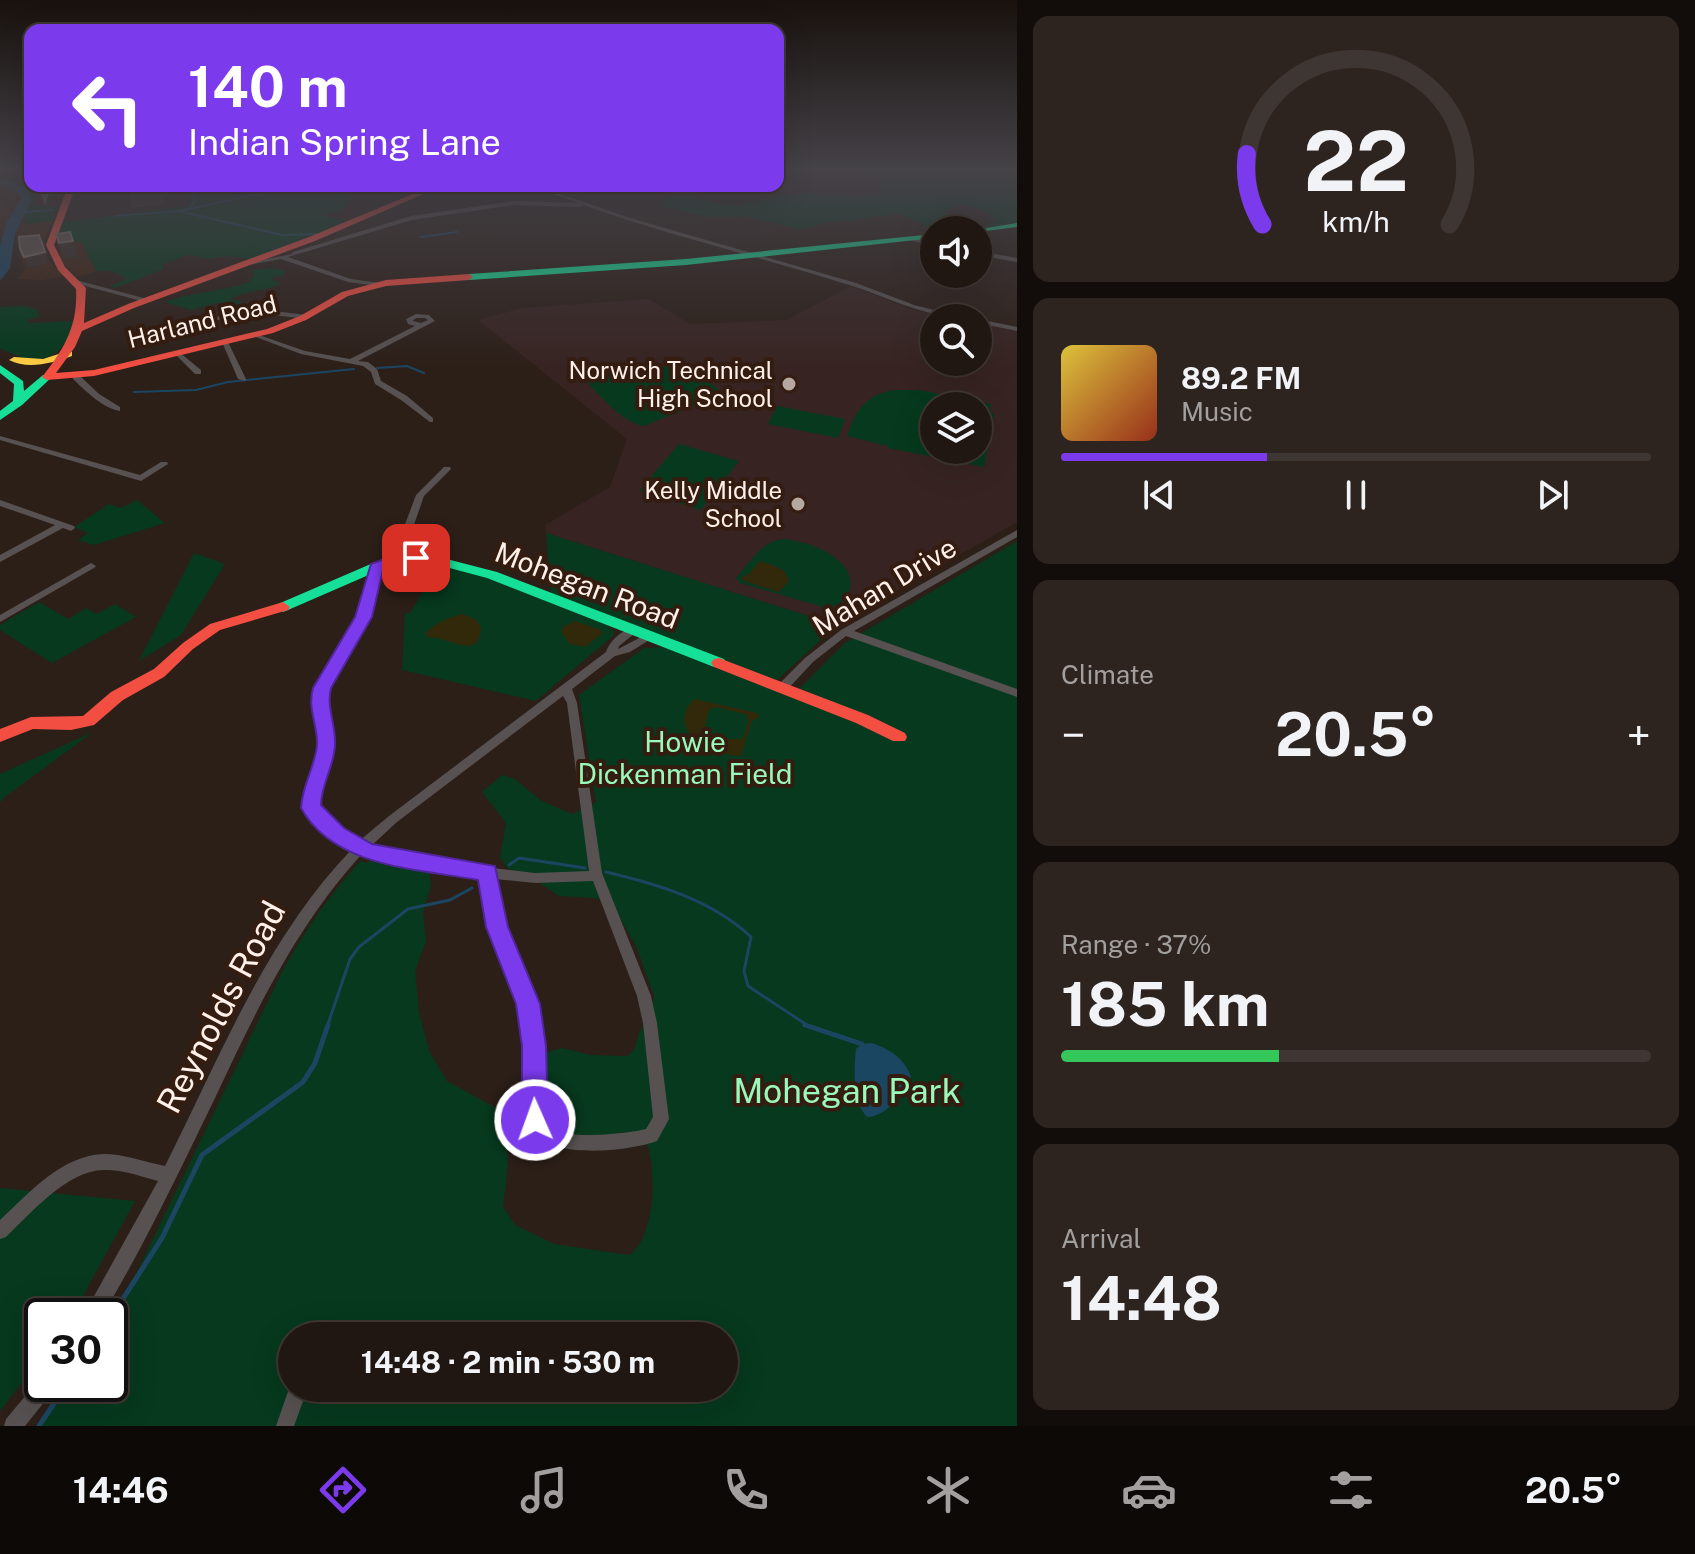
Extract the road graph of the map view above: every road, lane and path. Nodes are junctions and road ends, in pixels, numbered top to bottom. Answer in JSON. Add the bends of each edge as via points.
{"nodes":[{"id":1,"x":54,"y":235,"type":"edge"},
{"id":2,"x":329,"y":235,"type":"edge"},
{"id":3,"x":350,"y":235,"type":"edge"},
{"id":4,"x":680,"y":235,"type":"edge"},
{"id":5,"x":920,"y":238,"type":"edge"},
{"id":6,"x":910,"y":239,"type":"junction"},
{"id":7,"x":920,"y":241,"type":"edge"},
{"id":8,"x":301,"y":247,"type":"junction"},
{"id":9,"x":752,"y":256,"type":"junction"},
{"id":10,"x":992,"y":256,"type":"edge"},
{"id":11,"x":284,"y":258,"type":"junction"},
{"id":12,"x":1017,"y":260,"type":"edge"},
{"id":13,"x":244,"y":264,"type":"junction"},
{"id":14,"x":76,"y":282,"type":"junction"},
{"id":15,"x":351,"y":286,"type":"junction"},
{"id":16,"x":145,"y":300,"type":"junction"},
{"id":17,"x":920,"y":308,"type":"edge"},
{"id":18,"x":307,"y":317,"type":"junction"},
{"id":19,"x":992,"y":324,"type":"edge"},
{"id":20,"x":420,"y":326,"type":"dead end"},
{"id":21,"x":81,"y":328,"type":"junction"},
{"id":22,"x":1017,"y":329,"type":"edge"},
{"id":23,"x":254,"y":335,"type":"junction"},
{"id":24,"x":140,"y":340,"type":"dead end"},
{"id":25,"x":225,"y":342,"type":"junction"},
{"id":26,"x":177,"y":353,"type":"junction"},
{"id":27,"x":68,"y":354,"type":"junction"},
{"id":28,"x":3,"y":361,"type":"edge"},
{"id":29,"x":352,"y":361,"type":"junction"},
{"id":30,"x":198,"y":372,"type":"dead end"},
{"id":31,"x":47,"y":377,"type":"junction"},
{"id":32,"x":76,"y":377,"type":"junction"},
{"id":33,"x":242,"y":379,"type":"dead end"},
{"id":34,"x":18,"y":403,"type":"junction"},
{"id":35,"x":117,"y":409,"type":"dead end"},
{"id":36,"x":0,"y":417,"type":"edge"},
{"id":37,"x":430,"y":420,"type":"dead end"},
{"id":38,"x":0,"y":438,"type":"edge"},
{"id":39,"x":164,"y":464,"type":"dead end"},
{"id":40,"x":447,"y":469,"type":"dead end"},
{"id":41,"x":0,"y":503,"type":"edge"},
{"id":42,"x":1017,"y":533,"type":"edge"},
{"id":43,"x":0,"y":559,"type":"edge"},
{"id":44,"x":397,"y":559,"type":"junction"},
{"id":45,"x":91,"y":566,"type":"dead end"},
{"id":46,"x":376,"y":567,"type":"junction"},
{"id":47,"x":0,"y":619,"type":"edge"},
{"id":48,"x":845,"y":632,"type":"junction"},
{"id":49,"x":642,"y":634,"type":"junction"},
{"id":50,"x":611,"y":654,"type":"junction"},
{"id":51,"x":782,"y":688,"type":"junction"},
{"id":52,"x":566,"y":689,"type":"junction"},
{"id":53,"x":1017,"y":693,"type":"edge"},
{"id":54,"x":0,"y":736,"type":"edge"},
{"id":55,"x":899,"y":737,"type":"dead end"},
{"id":56,"x":359,"y":847,"type":"junction"},
{"id":57,"x":487,"y":873,"type":"junction"},
{"id":58,"x":597,"y":876,"type":"junction"},
{"id":59,"x":169,"y":1175,"type":"junction"},
{"id":60,"x":0,"y":1231,"type":"edge"},
{"id":61,"x":102,"y":1298,"type":"edge"},
{"id":62,"x":32,"y":1402,"type":"edge"},
{"id":63,"x":294,"y":1402,"type":"edge"},
{"id":64,"x":13,"y":1426,"type":"edge"},
{"id":65,"x":285,"y":1426,"type":"edge"}],
"edges":[{"from":1,"to":14,"type":"main road","via":[[53,256]]},
{"from":2,"to":8,"type":"main road"},
{"from":3,"to":8,"type":"street"},
{"from":4,"to":9,"type":"street"},
{"from":5,"to":6,"type":"main road","name":"Harland Road"},
{"from":6,"to":7,"type":"street"},
{"from":6,"to":9,"type":"main road","name":"Harland Road"},
{"from":8,"to":11,"type":"street"},
{"from":8,"to":13,"type":"main road"},
{"from":9,"to":15,"type":"main road","name":"Harland Road"},
{"from":9,"to":17,"type":"street"},
{"from":10,"to":12,"type":"street"},
{"from":11,"to":13,"type":"street"},
{"from":11,"to":15,"type":"street"},
{"from":13,"to":16,"type":"main road"},
{"from":14,"to":16,"type":"street"},
{"from":14,"to":21,"type":"main road","via":[[83,299]]},
{"from":15,"to":18,"type":"main road","name":"Harland Road"},
{"from":16,"to":21,"type":"main road"},
{"from":18,"to":23,"type":"main road","name":"Harland Road"},
{"from":18,"to":24,"type":"street","via":[[246,310]]},
{"from":19,"to":22,"type":"street"},
{"from":20,"to":29,"type":"street"},
{"from":21,"to":27,"type":"main road"},
{"from":23,"to":25,"type":"main road","name":"Harland Road"},
{"from":23,"to":29,"type":"street","via":[[303,353]]},
{"from":25,"to":26,"type":"main road","name":"Harland Road"},
{"from":25,"to":33,"type":"street"},
{"from":26,"to":30,"type":"street"},
{"from":26,"to":32,"type":"main road","name":"Harland Road"},
{"from":27,"to":28,"type":"main road","via":[[44,362]]},
{"from":27,"to":31,"type":"main road"},
{"from":28,"to":31,"type":"main road"},
{"from":28,"to":34,"type":"main road","via":[[18,381]]},
{"from":29,"to":37,"type":"street","via":[[371,368],[377,381]]},
{"from":31,"to":32,"type":"main road","name":"Harland Road"},
{"from":31,"to":34,"type":"main road"},
{"from":32,"to":35,"type":"street"},
{"from":34,"to":36,"type":"main road"},
{"from":38,"to":39,"type":"street","via":[[141,478]]},
{"from":40,"to":44,"type":"street","via":[[420,495]]},
{"from":41,"to":43,"type":"street","via":[[67,527]]},
{"from":42,"to":48,"type":"street","name":"Mahan Drive"},
{"from":44,"to":46,"type":"main road","name":"Mohegan Road"},
{"from":44,"to":49,"type":"main road","name":"Mohegan Road","via":[[424,558],[470,568]]},
{"from":45,"to":47,"type":"street"},
{"from":46,"to":54,"type":"main road","name":"Mohegan Road","via":[[298,603],[215,627],[88,721],[31,723]]},
{"from":46,"to":56,"type":"street","via":[[364,617],[320,694],[326,746],[310,798],[317,816]]},
{"from":48,"to":51,"type":"street","name":"Mahan Drive"},
{"from":48,"to":53,"type":"street"},
{"from":49,"to":50,"type":"street","name":"Reynolds Road","via":[[630,648]]},
{"from":49,"to":50,"type":"street","name":"Reynolds Road","via":[[614,644]]},
{"from":49,"to":51,"type":"main road","name":"Mohegan Road"},
{"from":50,"to":52,"type":"street","name":"Reynolds Road"},
{"from":51,"to":55,"type":"main road","name":"Mohegan Road"},
{"from":52,"to":56,"type":"street","name":"Reynolds Road"},
{"from":52,"to":58,"type":"street"},
{"from":56,"to":57,"type":"street","via":[[387,857]]},
{"from":56,"to":59,"type":"street","name":"Reynolds Road","via":[[284,943]]},
{"from":57,"to":58,"type":"street","via":[[543,879]]},
{"from":57,"to":58,"type":"street","via":[[497,927],[528,1004],[537,1125],[561,1140],[632,1140],[654,1132],[661,1114],[649,1014]]},
{"from":59,"to":60,"type":"street","via":[[87,1163],[60,1179]]},
{"from":59,"to":61,"type":"street","name":"Reynolds Road"},
{"from":62,"to":64,"type":"street"},
{"from":63,"to":65,"type":"street"}]}
